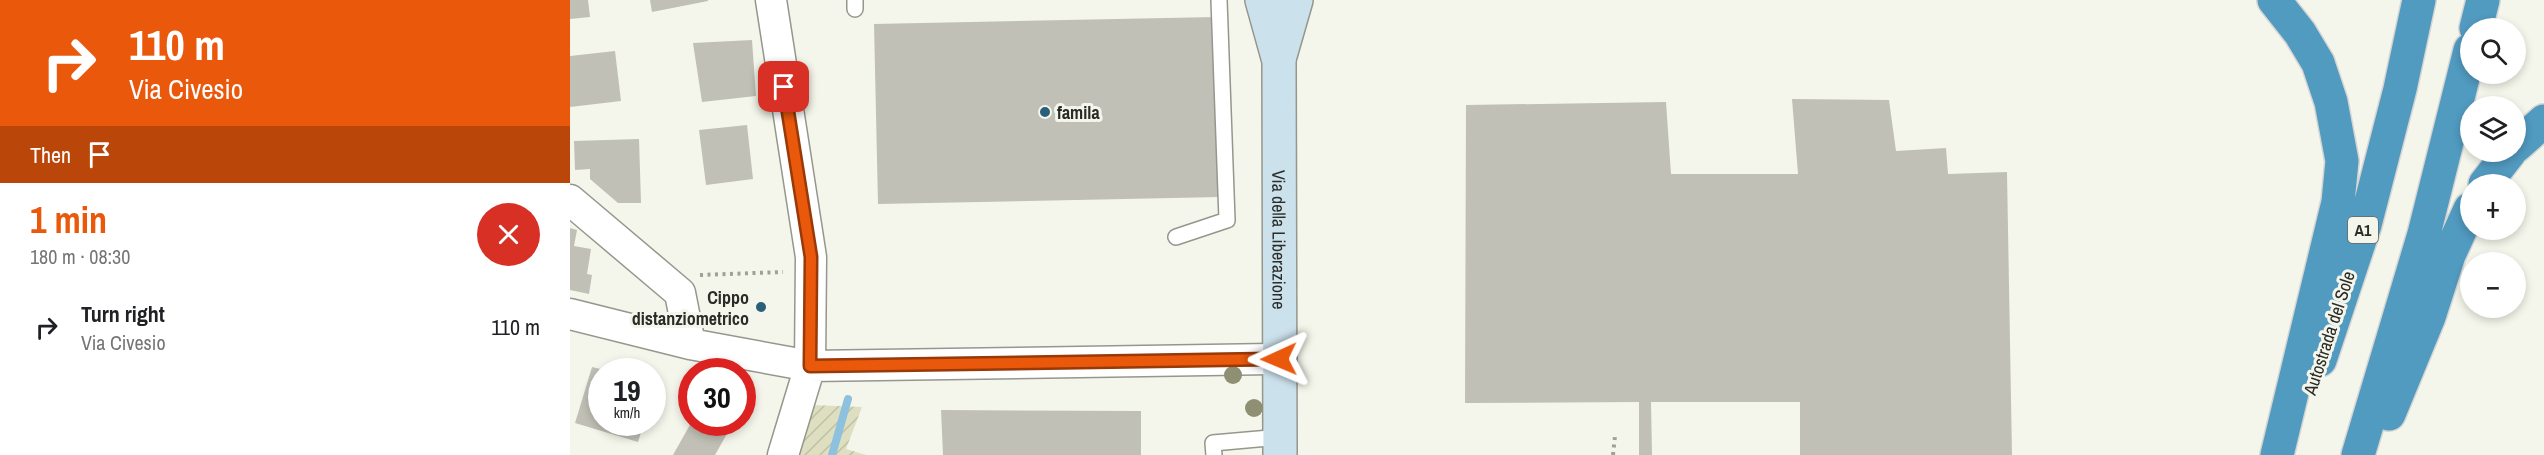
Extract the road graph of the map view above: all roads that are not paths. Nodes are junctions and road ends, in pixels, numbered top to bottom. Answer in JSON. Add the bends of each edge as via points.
{"nodes":[{"id":1,"x":771,"y":0,"type":"edge"},
{"id":2,"x":1219,"y":0,"type":"edge"},
{"id":3,"x":1262,"y":0,"type":"edge"},
{"id":4,"x":1296,"y":0,"type":"edge"},
{"id":5,"x":2274,"y":0,"type":"edge"},
{"id":6,"x":2419,"y":0,"type":"edge"},
{"id":7,"x":2483,"y":0,"type":"edge"},
{"id":8,"x":2478,"y":18,"type":"edge"},
{"id":9,"x":1279,"y":61,"type":"junction"},
{"id":10,"x":2462,"y":84,"type":"edge"},
{"id":11,"x":2544,"y":121,"type":"edge"},
{"id":12,"x":2526,"y":137,"type":"edge"},
{"id":13,"x":570,"y":200,"type":"edge"},
{"id":14,"x":2460,"y":232,"type":"edge"},
{"id":15,"x":1176,"y":237,"type":"dead end"},
{"id":16,"x":570,"y":314,"type":"edge"},
{"id":17,"x":690,"y":344,"type":"junction"},
{"id":18,"x":1279,"y":359,"type":"junction"},
{"id":19,"x":810,"y":366,"type":"junction"},
{"id":20,"x":1280,"y":446,"type":"edge"},
{"id":21,"x":783,"y":455,"type":"edge"},
{"id":22,"x":1214,"y":455,"type":"edge"},
{"id":23,"x":2277,"y":455,"type":"edge"},
{"id":24,"x":2289,"y":455,"type":"edge"},
{"id":25,"x":2358,"y":455,"type":"edge"},
{"id":26,"x":2372,"y":455,"type":"edge"}],
"edges":[{"from":1,"to":19,"type":"street","via":[[811,257]]},
{"from":2,"to":15,"type":"lane","via":[[1227,220]]},
{"from":3,"to":9,"type":"street","name":"Via della Liberazione"},
{"from":4,"to":9,"type":"street","name":"Via della Liberazione"},
{"from":5,"to":23,"type":"highway","via":[[2318,63],[2331,102],[2342,161],[2338,201]]},
{"from":6,"to":24,"type":"highway","name":"Autostrada del Sole","number":"A1","via":[[2365,225]]},
{"from":7,"to":8,"type":"highway"},
{"from":9,"to":18,"type":"street","name":"Via della Liberazione"},
{"from":10,"to":25,"type":"highway","via":[[2424,234]]},
{"from":11,"to":12,"type":"highway"},
{"from":13,"to":17,"type":"street","via":[[680,293]]},
{"from":14,"to":26,"type":"highway"},
{"from":16,"to":17,"type":"street"},
{"from":17,"to":19,"type":"street"},
{"from":18,"to":19,"type":"street"},
{"from":18,"to":20,"type":"street","name":"Via della Liberazione"},
{"from":19,"to":21,"type":"street"},
{"from":20,"to":22,"type":"lane","via":[[1213,443]]}]}
